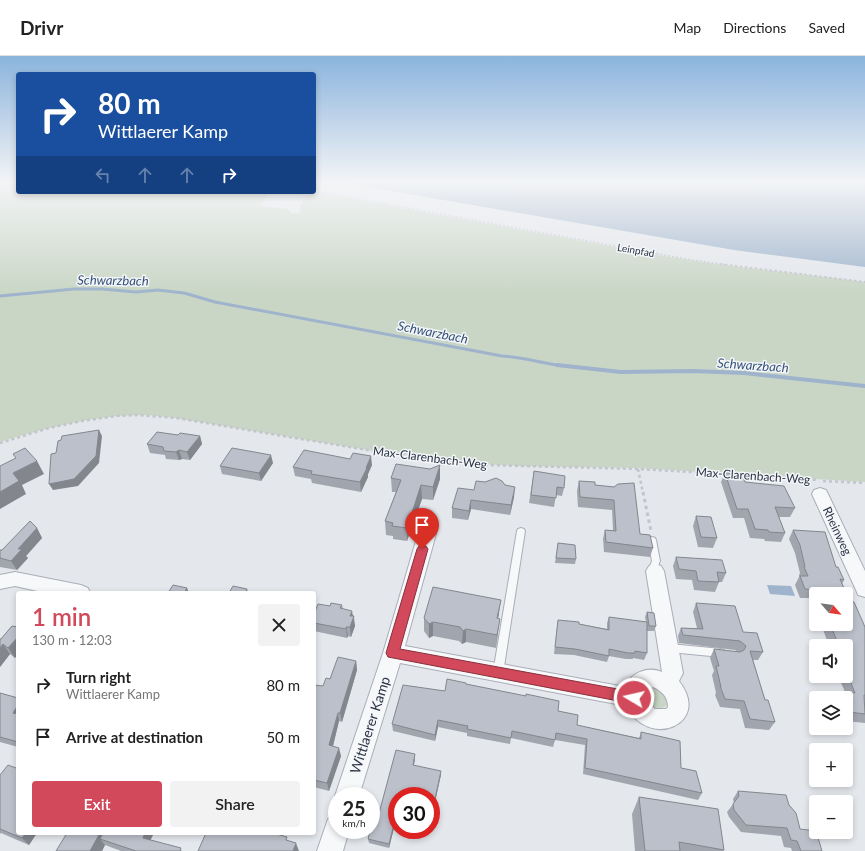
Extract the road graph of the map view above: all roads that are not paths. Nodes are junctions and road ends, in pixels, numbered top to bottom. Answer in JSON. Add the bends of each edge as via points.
{"nodes":[{"id":1,"x":814,"y":489,"type":"road end"},
{"id":2,"x":521,"y":531,"type":"dead end"},
{"id":3,"x":427,"y":534,"type":"dead end"},
{"id":4,"x":652,"y":540,"type":"edge"},
{"id":5,"x":655,"y":571,"type":"joint"},
{"id":6,"x":0,"y":582,"type":"edge"},
{"id":7,"x":865,"y":590,"type":"edge"},
{"id":8,"x":72,"y":591,"type":"edge"},
{"id":9,"x":670,"y":648,"type":"junction"},
{"id":10,"x":392,"y":653,"type":"junction"},
{"id":11,"x":728,"y":654,"type":"edge"},
{"id":12,"x":498,"y":673,"type":"junction"},
{"id":13,"x":667,"y":683,"type":"junction"},
{"id":14,"x":634,"y":698,"type":"junction"},
{"id":15,"x":350,"y":787,"type":"edge"},
{"id":16,"x":334,"y":839,"type":"edge"},
{"id":17,"x":330,"y":851,"type":"edge"}],
"edges":[{"from":1,"to":7,"type":"street","name":"Rheinweg"},
{"from":2,"to":12,"type":"lane"},
{"from":3,"to":10,"type":"street","name":"Wittlaerer Kamp"},
{"from":4,"to":5,"type":"lane"},
{"from":5,"to":9,"type":"street"},
{"from":6,"to":8,"type":"street","via":[[16,579]]},
{"from":9,"to":11,"type":"lane"},
{"from":9,"to":13,"type":"street","via":[[673,673]]},
{"from":10,"to":12,"type":"street"},
{"from":10,"to":15,"type":"street","name":"Wittlaerer Kamp"},
{"from":12,"to":14,"type":"street"},
{"from":13,"to":14,"type":"street","via":[[646,679],[636,686],[633,691]]},
{"from":13,"to":14,"type":"street","via":[[680,702],[676,715],[670,718],[663,720],[648,716],[641,711]]},
{"from":16,"to":17,"type":"street"}]}
